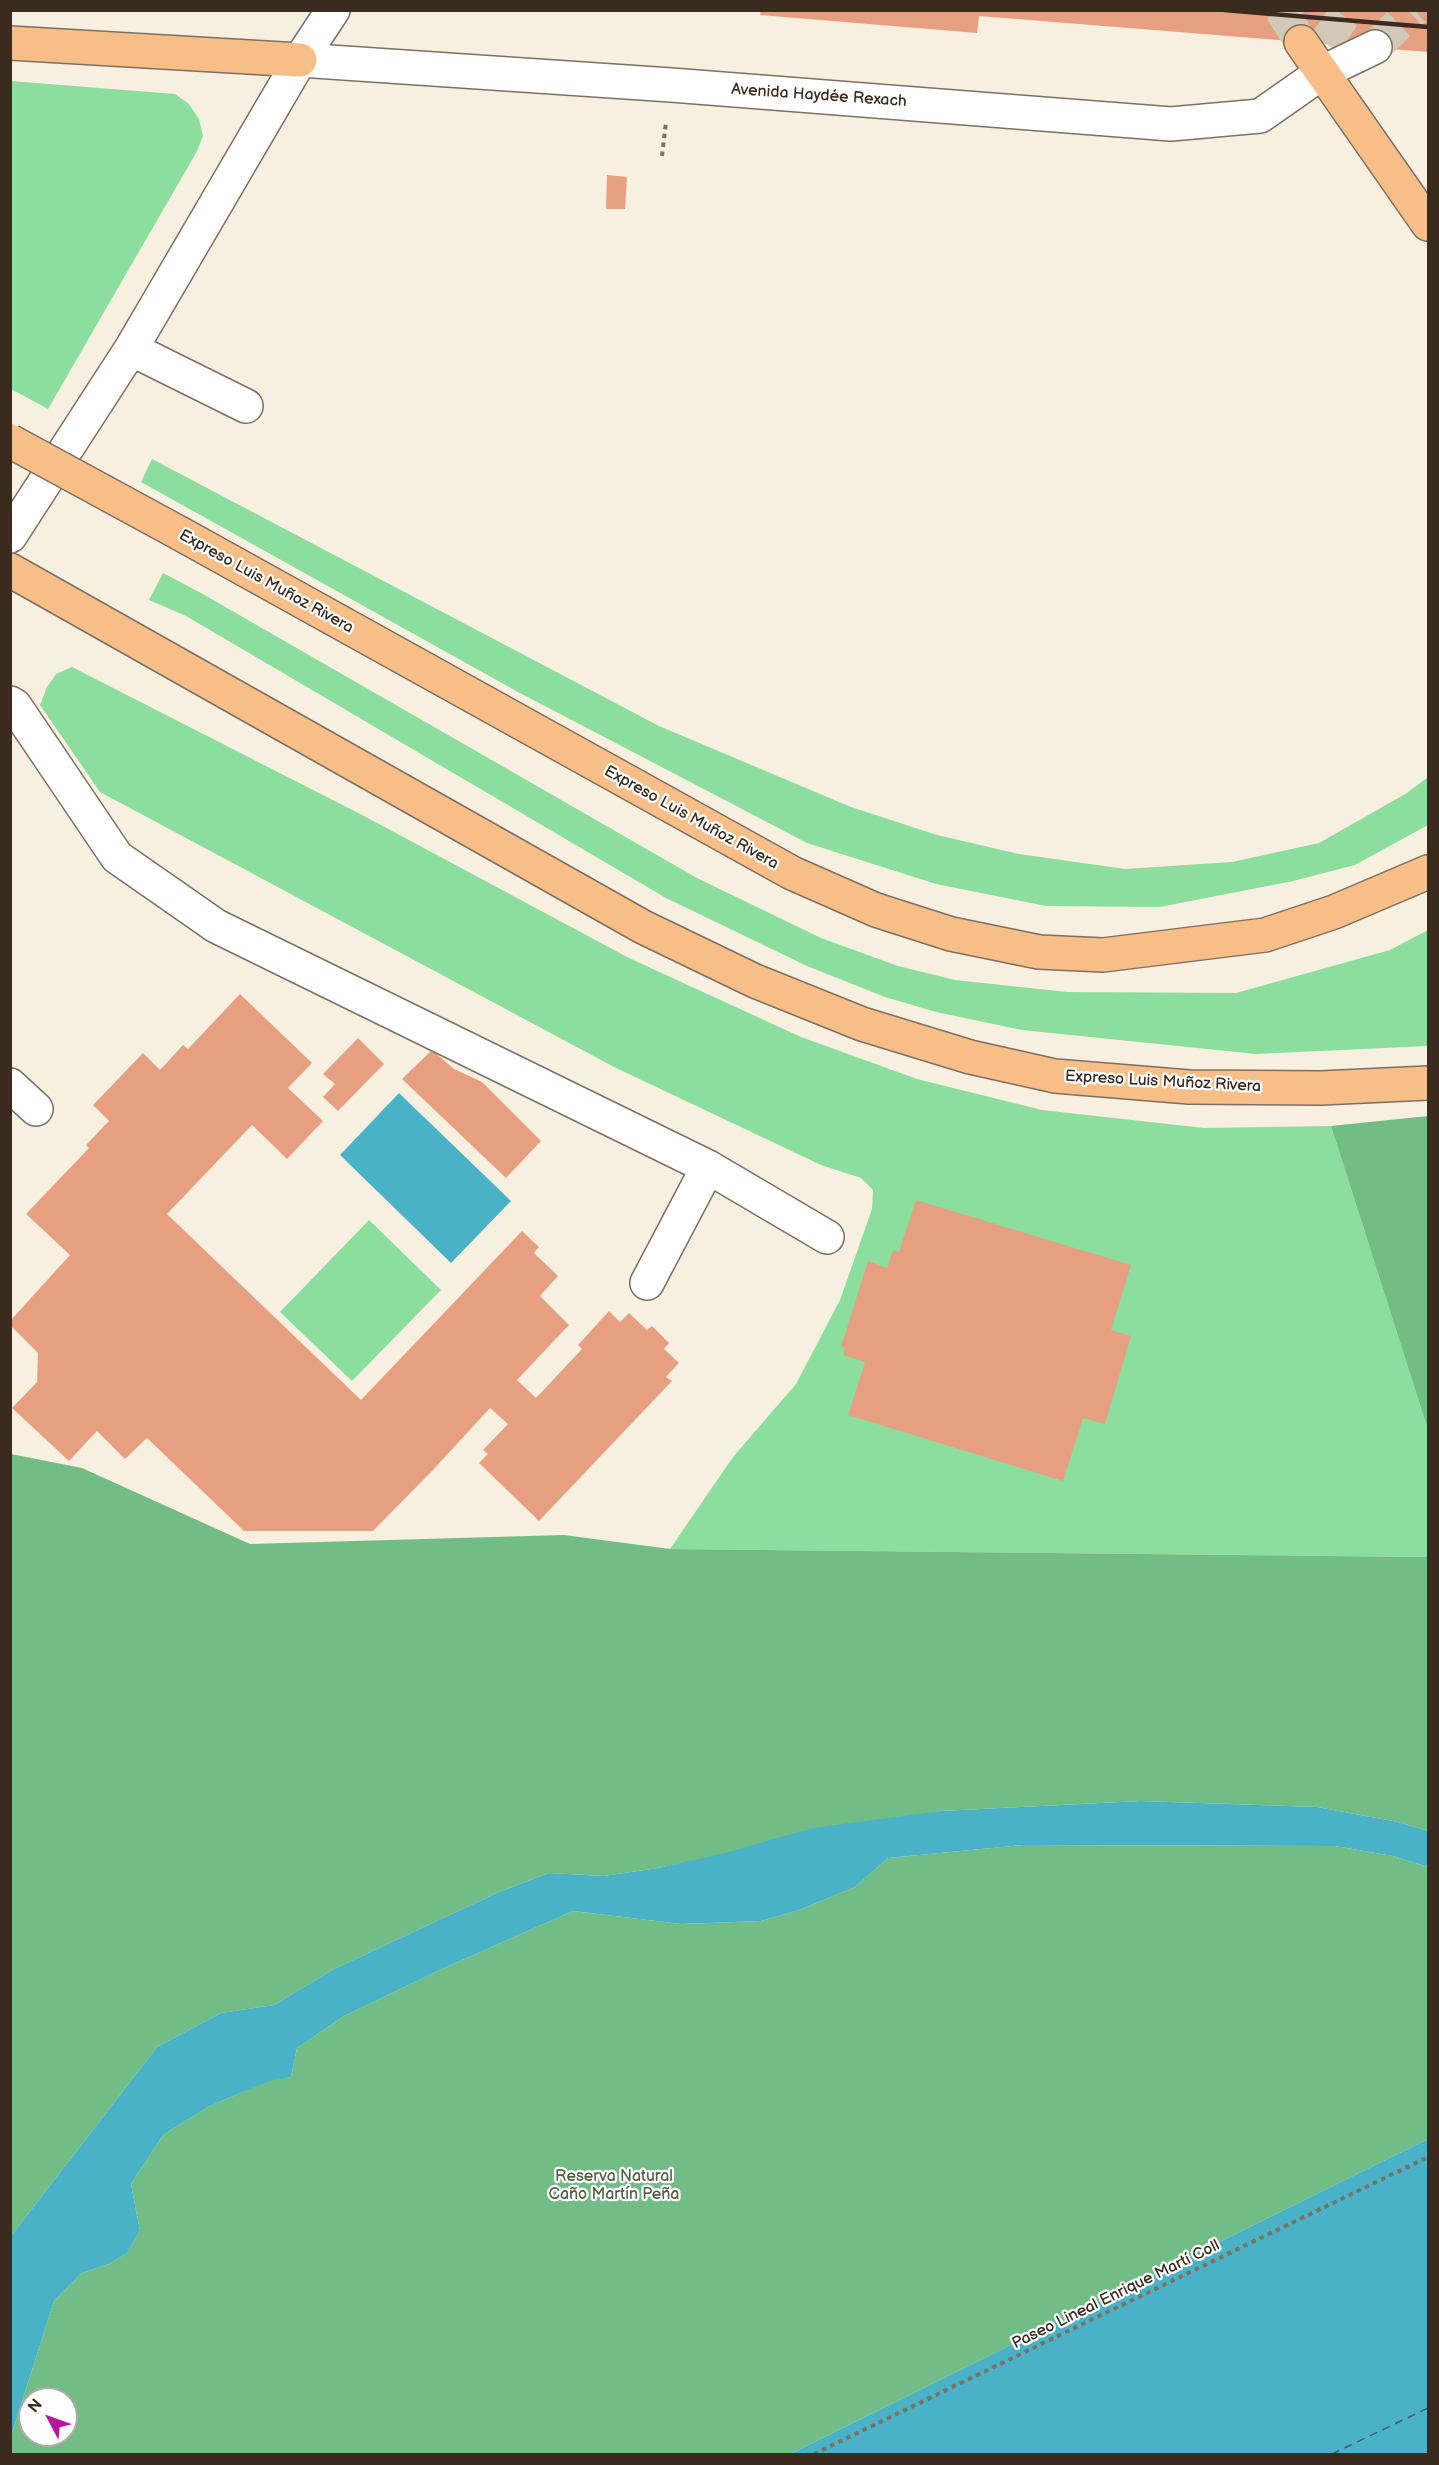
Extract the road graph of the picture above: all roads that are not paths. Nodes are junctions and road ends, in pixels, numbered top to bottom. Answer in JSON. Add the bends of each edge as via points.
{"nodes":[{"id":1,"x":333,"y":10,"type":"edge"},
{"id":2,"x":10,"y":43,"type":"edge"},
{"id":3,"x":1376,"y":47,"type":"tunnel mouth"},
{"id":4,"x":1317,"y":52,"type":"junction"},
{"id":5,"x":300,"y":60,"type":"junction"},
{"id":6,"x":1428,"y":224,"type":"edge"},
{"id":7,"x":131,"y":349,"type":"junction"},
{"id":8,"x":246,"y":406,"type":"dead end"},
{"id":9,"x":10,"y":441,"type":"edge"},
{"id":10,"x":10,"y":536,"type":"edge"},
{"id":11,"x":10,"y":570,"type":"edge"},
{"id":12,"x":10,"y":703,"type":"edge"},
{"id":13,"x":1428,"y":872,"type":"edge"},
{"id":14,"x":1428,"y":1083,"type":"edge"},
{"id":15,"x":10,"y":1085,"type":"edge"},
{"id":16,"x":36,"y":1109,"type":"dead end"},
{"id":17,"x":708,"y":1167,"type":"junction"},
{"id":18,"x":827,"y":1238,"type":"dead end"},
{"id":19,"x":647,"y":1283,"type":"dead end"}],
"edges":[{"from":1,"to":5,"type":"street"},
{"from":2,"to":5,"type":"main road"},
{"from":3,"to":4,"type":"street","name":"Avenida Haydée Rexach"},
{"from":4,"to":5,"type":"street","name":"Avenida Haydée Rexach","via":[[1260,116],[1171,124]]},
{"from":4,"to":6,"type":"main road"},
{"from":5,"to":7,"type":"street"},
{"from":7,"to":8,"type":"street"},
{"from":7,"to":10,"type":"street"},
{"from":9,"to":13,"type":"main road","name":"Expreso Luis Muñoz Rivera","bridge":true,"via":[[792,873],[876,910],[951,934],[1039,952],[1102,955],[1241,938],[1264,935],[1334,912]]},
{"from":11,"to":14,"type":"main road","name":"Expreso Luis Muñoz Rivera","via":[[643,927],[755,981],[862,1024],[970,1057],[1055,1076],[1189,1087],[1321,1088]]},
{"from":12,"to":17,"type":"street","via":[[117,857],[216,926]]},
{"from":15,"to":16,"type":"street"},
{"from":17,"to":18,"type":"street"},
{"from":17,"to":19,"type":"street"}]}
